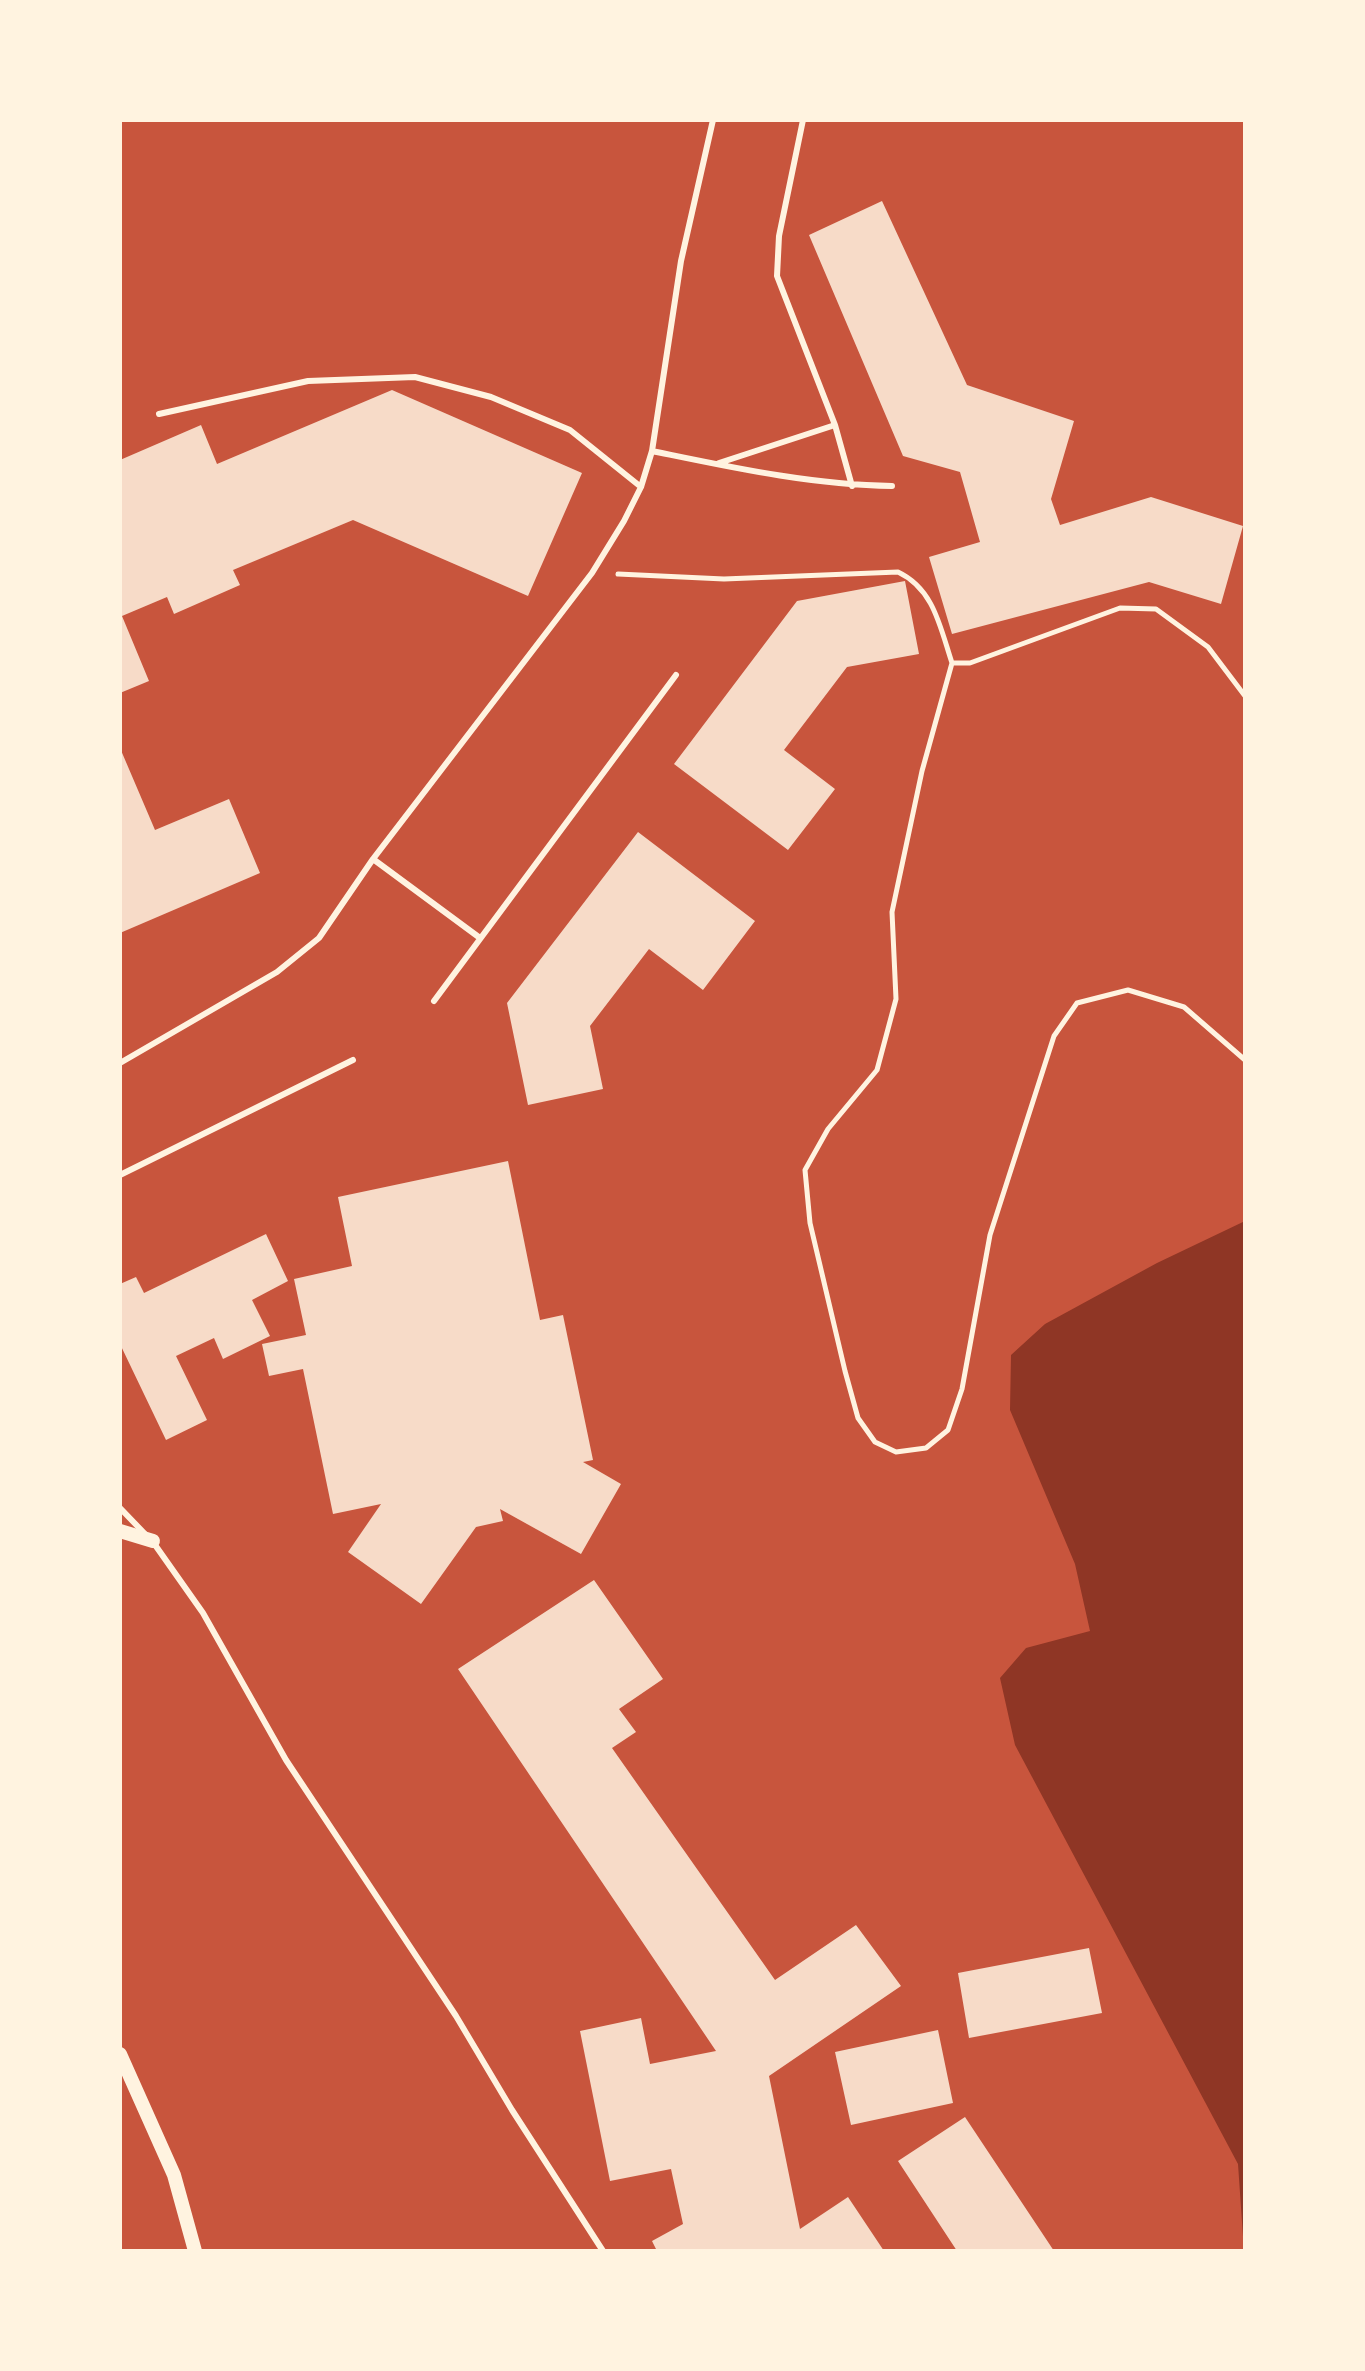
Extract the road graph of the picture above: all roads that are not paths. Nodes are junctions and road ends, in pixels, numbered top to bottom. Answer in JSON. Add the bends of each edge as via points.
{"nodes":[{"id":1,"x":713,"y":120,"type":"edge"},
{"id":2,"x":803,"y":120,"type":"edge"},
{"id":3,"x":159,"y":414,"type":"dead end"},
{"id":4,"x":835,"y":425,"type":"junction"},
{"id":5,"x":652,"y":451,"type":"junction"},
{"id":6,"x":715,"y":464,"type":"junction"},
{"id":7,"x":852,"y":486,"type":"junction"},
{"id":8,"x":892,"y":486,"type":"dead end"},
{"id":9,"x":641,"y":487,"type":"junction"},
{"id":10,"x":676,"y":675,"type":"dead end"},
{"id":11,"x":373,"y":859,"type":"junction"},
{"id":12,"x":480,"y":938,"type":"junction"},
{"id":13,"x":434,"y":1001,"type":"dead end"},
{"id":14,"x":353,"y":1060,"type":"dead end"},
{"id":15,"x":120,"y":1063,"type":"edge"},
{"id":16,"x":120,"y":1175,"type":"edge"},
{"id":17,"x":120,"y":1508,"type":"edge"},
{"id":18,"x":120,"y":1531,"type":"edge"},
{"id":19,"x":153,"y":1541,"type":"junction"},
{"id":20,"x":120,"y":2054,"type":"edge"},
{"id":21,"x":195,"y":2251,"type":"edge"},
{"id":22,"x":603,"y":2251,"type":"edge"}],
"edges":[{"from":1,"to":5,"type":"lane","via":[[681,261]]},
{"from":2,"to":4,"type":"lane","via":[[779,236],[777,276]]},
{"from":3,"to":9,"type":"lane","via":[[308,381],[415,377],[491,397],[570,430]]},
{"from":4,"to":6,"type":"lane"},
{"from":4,"to":7,"type":"lane"},
{"from":5,"to":6,"type":"lane"},
{"from":5,"to":9,"type":"lane"},
{"from":6,"to":7,"type":"lane"},
{"from":7,"to":8,"type":"lane"},
{"from":9,"to":11,"type":"lane","via":[[592,573]]},
{"from":10,"to":12,"type":"lane"},
{"from":11,"to":12,"type":"lane"},
{"from":11,"to":15,"type":"lane","via":[[319,938],[277,972]]},
{"from":12,"to":13,"type":"lane"},
{"from":14,"to":16,"type":"lane"},
{"from":17,"to":19,"type":"lane"},
{"from":18,"to":19,"type":"street"},
{"from":19,"to":22,"type":"lane","via":[[203,1613],[286,1760]]},
{"from":20,"to":21,"type":"street","via":[[174,2175]]}]}
